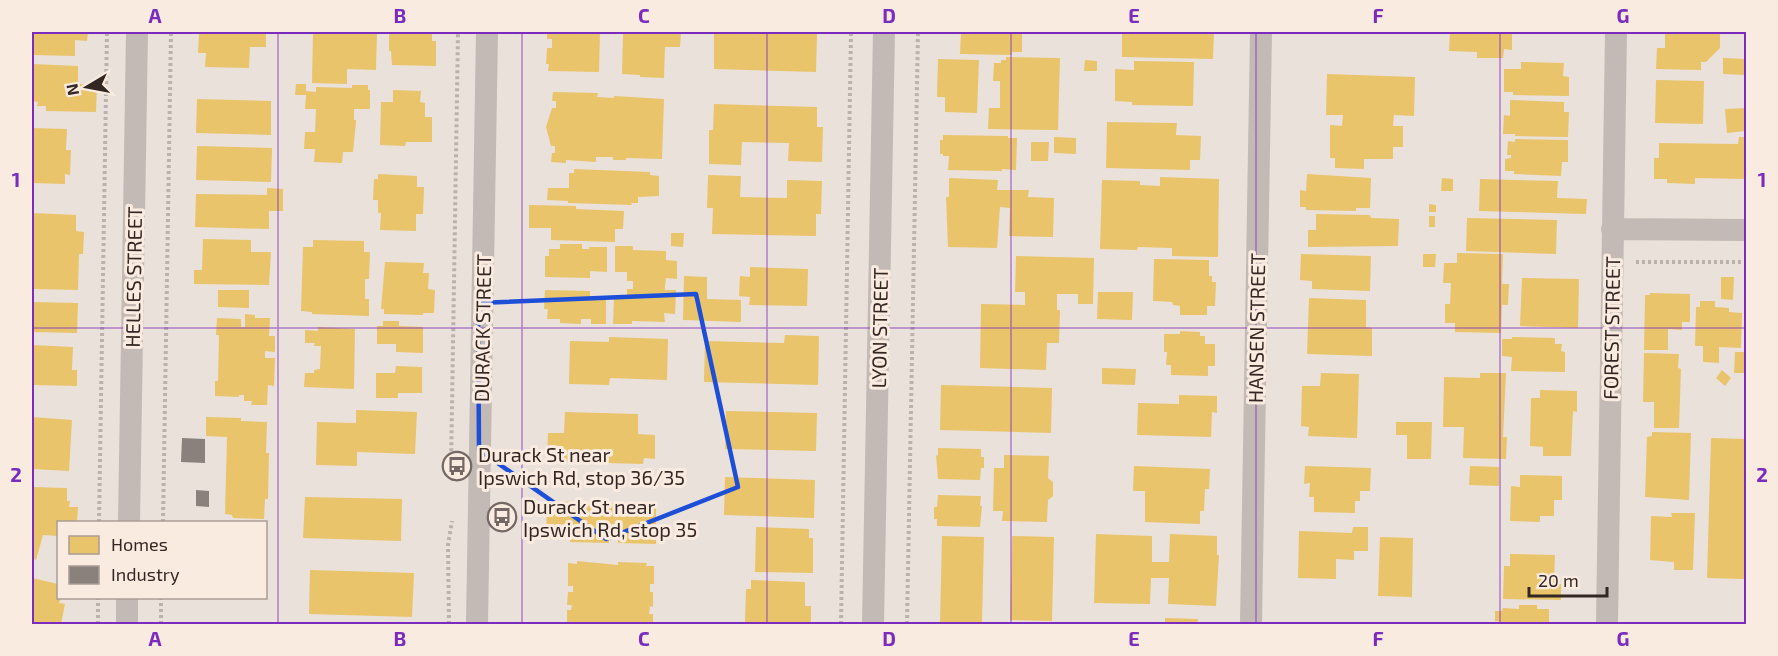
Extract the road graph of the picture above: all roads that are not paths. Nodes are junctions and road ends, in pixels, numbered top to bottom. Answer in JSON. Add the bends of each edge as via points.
{"nodes":[{"id":1,"x":137,"y":32,"type":"edge"},
{"id":2,"x":487,"y":32,"type":"edge"},
{"id":3,"x":884,"y":32,"type":"edge"},
{"id":4,"x":1261,"y":32,"type":"edge"},
{"id":5,"x":1616,"y":32,"type":"edge"},
{"id":6,"x":1612,"y":229,"type":"junction"},
{"id":7,"x":1746,"y":230,"type":"edge"},
{"id":8,"x":129,"y":521,"type":"edge"},
{"id":9,"x":128,"y":599,"type":"edge"},
{"id":10,"x":127,"y":624,"type":"edge"},
{"id":11,"x":477,"y":624,"type":"edge"},
{"id":12,"x":873,"y":624,"type":"edge"},
{"id":13,"x":1251,"y":624,"type":"edge"},
{"id":14,"x":1607,"y":624,"type":"edge"}],
"edges":[{"from":1,"to":8,"type":"street","name":"HELLES STREET"},
{"from":2,"to":11,"type":"street","name":"DURACK STREET"},
{"from":3,"to":12,"type":"street","name":"LYON STREET"},
{"from":4,"to":13,"type":"street","name":"HANSEN STREET"},
{"from":5,"to":6,"type":"street","name":"FOREST STREET"},
{"from":6,"to":7,"type":"street"},
{"from":6,"to":14,"type":"street","name":"FOREST STREET"},
{"from":9,"to":10,"type":"street"}]}
